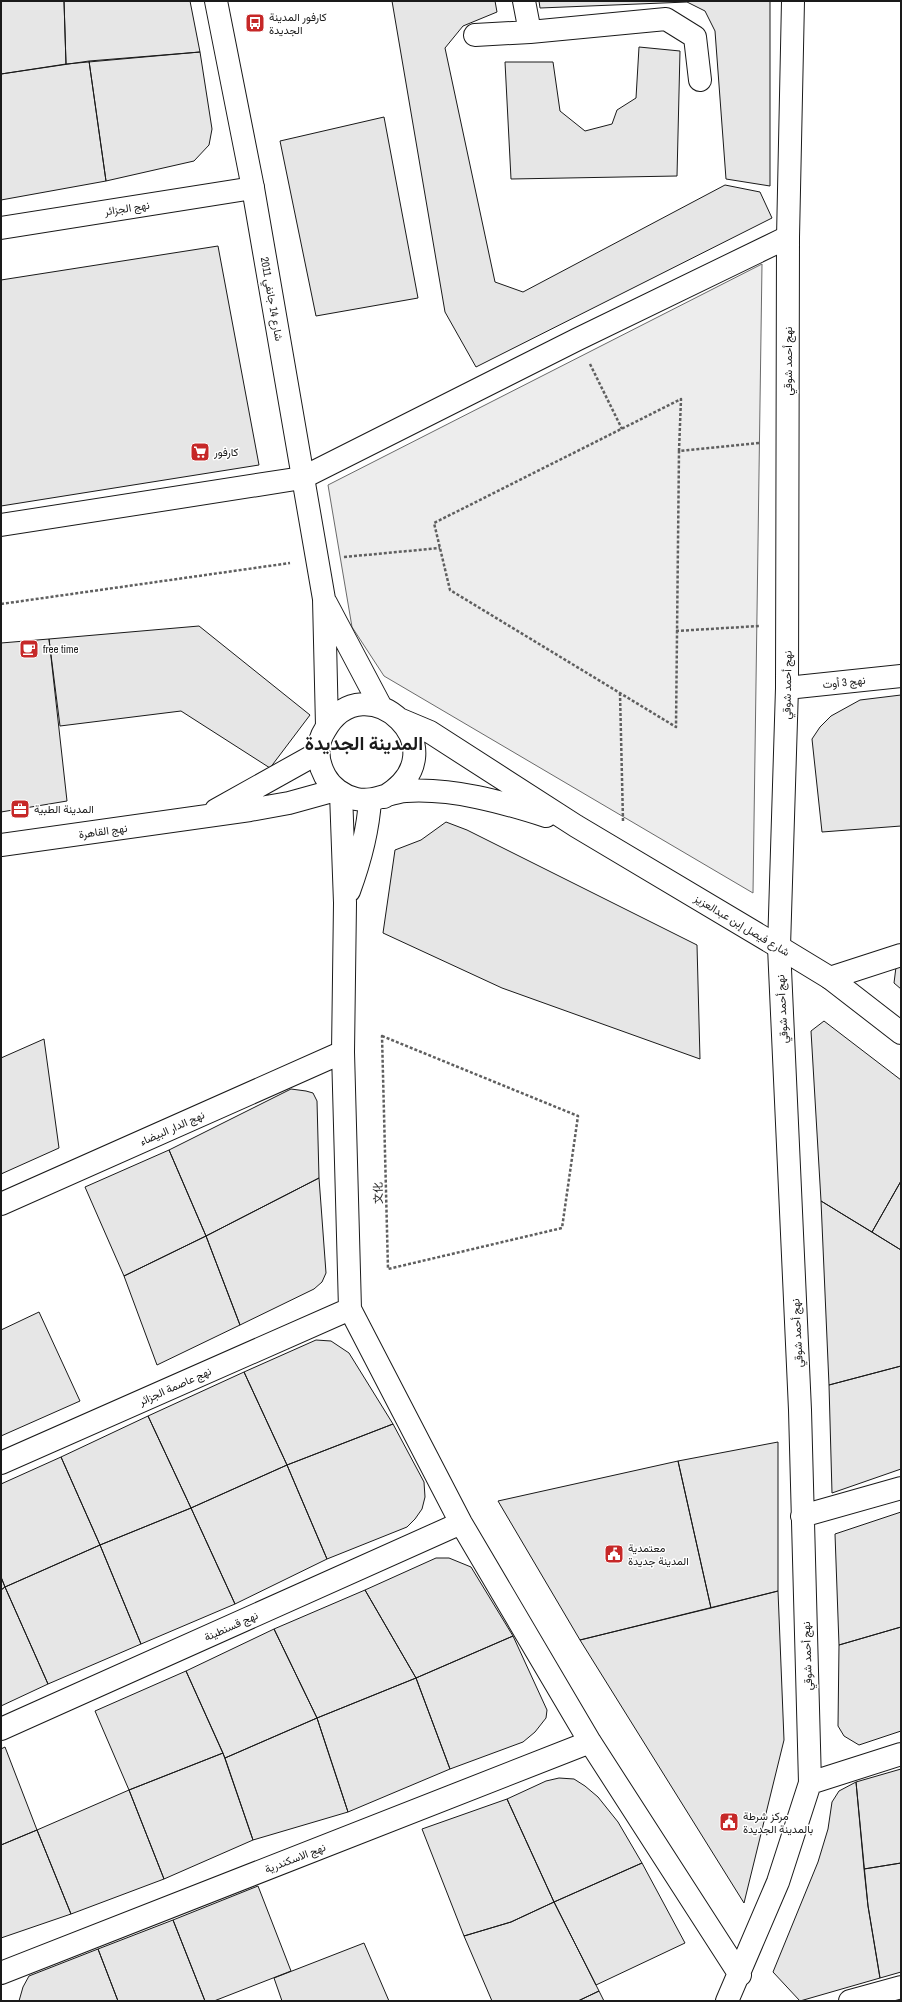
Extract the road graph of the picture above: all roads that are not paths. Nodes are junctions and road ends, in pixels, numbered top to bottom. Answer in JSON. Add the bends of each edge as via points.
{"nodes":[{"id":1,"x":216,"y":1,"type":"edge"},
{"id":2,"x":524,"y":1,"type":"edge"},
{"id":3,"x":793,"y":1,"type":"edge"},
{"id":4,"x":530,"y":32,"type":"junction"},
{"id":5,"x":475,"y":35,"type":"dead end"},
{"id":6,"x":700,"y":80,"type":"dead end"},
{"id":7,"x":253,"y":188,"type":"junction"},
{"id":8,"x":1,"y":228,"type":"edge"},
{"id":9,"x":788,"y":237,"type":"junction"},
{"id":10,"x":302,"y":478,"type":"junction"},
{"id":11,"x":1,"y":526,"type":"edge"},
{"id":12,"x":324,"y":599,"type":"junction"},
{"id":13,"x":901,"y":676,"type":"edge"},
{"id":14,"x":787,"y":688,"type":"junction"},
{"id":15,"x":380,"y":707,"type":"junction"},
{"id":16,"x":399,"y":718,"type":"junction"},
{"id":17,"x":327,"y":726,"type":"junction"},
{"id":18,"x":318,"y":753,"type":"junction"},
{"id":19,"x":338,"y":791,"type":"junction"},
{"id":20,"x":377,"y":798,"type":"junction"},
{"id":21,"x":204,"y":817,"type":"junction"},
{"id":22,"x":576,"y":826,"type":"junction"},
{"id":23,"x":1,"y":845,"type":"edge"},
{"id":24,"x":345,"y":903,"type":"junction"},
{"id":25,"x":779,"y":947,"type":"junction"},
{"id":26,"x":901,"y":955,"type":"edge"},
{"id":27,"x":830,"y":978,"type":"junction"},
{"id":28,"x":901,"y":1033,"type":"edge"},
{"id":29,"x":342,"y":1052,"type":"junction"},
{"id":30,"x":1,"y":1204,"type":"edge"},
{"id":31,"x":350,"y":1309,"type":"junction"},
{"id":32,"x":1,"y":1463,"type":"edge"},
{"id":33,"x":901,"y":1488,"type":"edge"},
{"id":34,"x":802,"y":1516,"type":"junction"},
{"id":35,"x":461,"y":1523,"type":"junction"},
{"id":36,"x":1,"y":1729,"type":"edge"},
{"id":37,"x":590,"y":1742,"type":"junction"},
{"id":38,"x":901,"y":1754,"type":"edge"},
{"id":39,"x":810,"y":1783,"type":"junction"},
{"id":40,"x":1,"y":1973,"type":"edge"},
{"id":41,"x":740,"y":1974,"type":"junction"},
{"id":42,"x":901,"y":1987,"type":"edge"},
{"id":43,"x":727,"y":2001,"type":"edge"},
{"id":44,"x":850,"y":2001,"type":"edge"}],
"edges":[{"from":1,"to":7,"type":"street","name":"شارع 14 جانفي 2011"},
{"from":2,"to":4,"type":"street"},
{"from":3,"to":9,"type":"street","name":"نهج أحمد شوقي"},
{"from":4,"to":5,"type":"street"},
{"from":4,"to":6,"type":"street","via":[[666,19],[695,37]]},
{"from":7,"to":8,"type":"street","name":"نهج الجزائر"},
{"from":7,"to":10,"type":"street","name":"شارع 14 جانفي 2011"},
{"from":9,"to":10,"type":"street"},
{"from":9,"to":14,"type":"street","name":"نهج أحمد شوقي"},
{"from":10,"to":11,"type":"street"},
{"from":10,"to":12,"type":"street","name":"شارع 14 جانفي 2011"},
{"from":12,"to":15,"type":"street"},
{"from":12,"to":17,"type":"street"},
{"from":13,"to":14,"type":"street","name":"نهج 3 أوت"},
{"from":14,"to":25,"type":"street","name":"نهج أحمد شوقي"},
{"from":15,"to":16,"type":"street"},
{"from":15,"to":17,"type":"street","via":[[360,705],[347,708],[336,715]]},
{"from":16,"to":20,"type":"street","via":[[406,726],[413,743],[414,757],[411,770],[395,790]]},
{"from":16,"to":22,"type":"street","via":[[430,732]]},
{"from":17,"to":18,"type":"street","via":[[319,743]]},
{"from":18,"to":19,"type":"street","via":[[325,778]]},
{"from":18,"to":21,"type":"street"},
{"from":19,"to":20,"type":"street","via":[[355,799]]},
{"from":19,"to":21,"type":"street","name":"نهج القاهرة","via":[[289,803]]},
{"from":19,"to":24,"type":"street"},
{"from":20,"to":22,"type":"street","via":[[405,791],[459,794],[512,805]]},
{"from":20,"to":24,"type":"street"},
{"from":21,"to":23,"type":"street","name":"نهج القاهرة"},
{"from":22,"to":25,"type":"street","name":"شارع فيصل إبن عبدالعزيز"},
{"from":24,"to":29,"type":"street"},
{"from":25,"to":27,"type":"street","name":"شارع فيصل إبن عبدالعزيز"},
{"from":25,"to":34,"type":"street","name":"نهج أحمد شوقي","via":[[800,1410]]},
{"from":26,"to":27,"type":"street"},
{"from":27,"to":28,"type":"street","name":"شارع فيصل إبن عبدالعزيز"},
{"from":29,"to":30,"type":"street","name":"نهج الدار البيضاء"},
{"from":29,"to":31,"type":"street"},
{"from":31,"to":32,"type":"street","name":"نهج عاصمة الجزائر"},
{"from":31,"to":35,"type":"street"},
{"from":33,"to":34,"type":"street"},
{"from":34,"to":39,"type":"street","name":"نهج أحمد شوقي"},
{"from":35,"to":36,"type":"street","name":"نهج قسنطينة"},
{"from":35,"to":37,"type":"street"},
{"from":37,"to":40,"type":"street","name":"نهج الاسكندرية"},
{"from":37,"to":41,"type":"street"},
{"from":38,"to":39,"type":"street"},
{"from":39,"to":41,"type":"street","name":"نهج أحمد شوقي","via":[[778,1882]]},
{"from":41,"to":43,"type":"street","name":"نهج أحمد شوقي"},
{"from":42,"to":44,"type":"street"}]}
